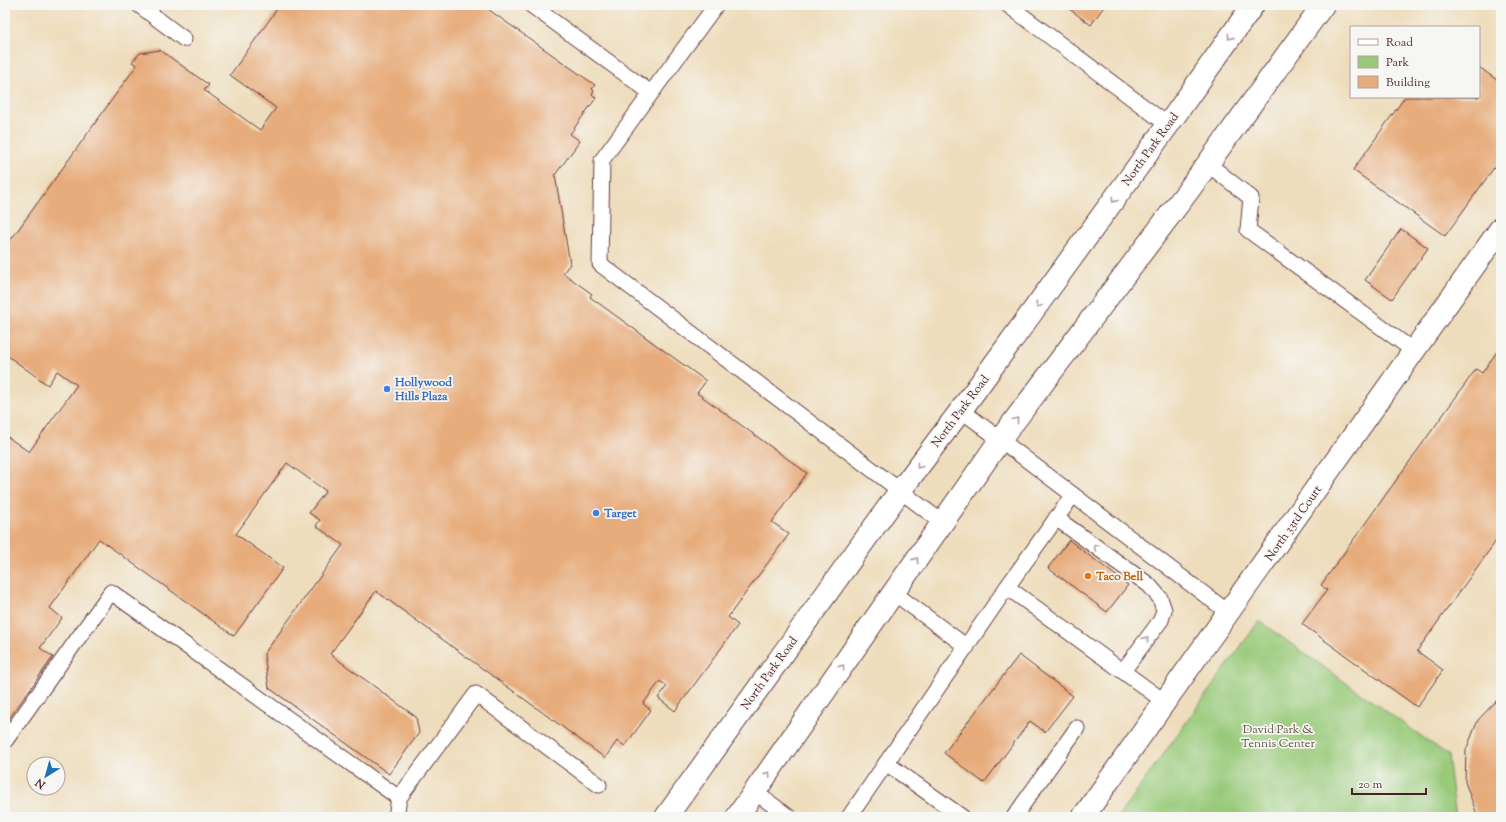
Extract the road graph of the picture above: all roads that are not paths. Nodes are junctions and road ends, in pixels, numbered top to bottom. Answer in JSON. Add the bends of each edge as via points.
{"nodes":[{"id":1,"x":139,"y":5,"type":"edge"},
{"id":2,"x":532,"y":5,"type":"edge"},
{"id":3,"x":716,"y":5,"type":"edge"},
{"id":4,"x":1008,"y":5,"type":"edge"},
{"id":5,"x":1253,"y":5,"type":"edge"},
{"id":6,"x":1323,"y":5,"type":"edge"},
{"id":7,"x":184,"y":39,"type":"dead end"},
{"id":8,"x":651,"y":93,"type":"junction"},
{"id":9,"x":1168,"y":125,"type":"junction"},
{"id":10,"x":1208,"y":164,"type":"junction"},
{"id":11,"x":1501,"y":228,"type":"edge"},
{"id":12,"x":1414,"y":351,"type":"junction"},
{"id":13,"x":961,"y":410,"type":"junction"},
{"id":14,"x":1000,"y":440,"type":"junction"},
{"id":15,"x":900,"y":491,"type":"junction"},
{"id":16,"x":1073,"y":496,"type":"junction"},
{"id":17,"x":1056,"y":518,"type":"junction"},
{"id":18,"x":943,"y":523,"type":"junction"},
{"id":19,"x":1007,"y":587,"type":"junction"},
{"id":20,"x":894,"y":594,"type":"junction"},
{"id":21,"x":1229,"y":613,"type":"junction"},
{"id":22,"x":966,"y":647,"type":"junction"},
{"id":23,"x":1123,"y":671,"type":"junction"},
{"id":24,"x":1165,"y":702,"type":"junction"},
{"id":25,"x":1076,"y":728,"type":"dead end"},
{"id":26,"x":5,"y":741,"type":"edge"},
{"id":27,"x":886,"y":763,"type":"junction"},
{"id":28,"x":599,"y":785,"type":"dead end"},
{"id":29,"x":755,"y":792,"type":"junction"},
{"id":30,"x":399,"y":798,"type":"junction"},
{"id":31,"x":396,"y":817,"type":"edge"},
{"id":32,"x":666,"y":817,"type":"edge"},
{"id":33,"x":737,"y":817,"type":"edge"},
{"id":34,"x":789,"y":817,"type":"edge"},
{"id":35,"x":849,"y":817,"type":"edge"},
{"id":36,"x":962,"y":817,"type":"edge"},
{"id":37,"x":1014,"y":817,"type":"edge"},
{"id":38,"x":1083,"y":817,"type":"edge"}],
"edges":[{"from":1,"to":7,"type":"lane"},
{"from":2,"to":8,"type":"lane"},
{"from":3,"to":8,"type":"lane"},
{"from":4,"to":9,"type":"lane"},
{"from":5,"to":9,"type":"street","name":"North Park Road","one_way":true},
{"from":6,"to":10,"type":"street"},
{"from":8,"to":15,"type":"lane","via":[[602,160],[600,264]]},
{"from":9,"to":13,"type":"street","name":"North Park Road","one_way":true},
{"from":10,"to":12,"type":"lane","via":[[1251,198],[1248,230]]},
{"from":14,"to":10,"type":"street","one_way":true},
{"from":11,"to":12,"type":"street","name":"North 33rd Court"},
{"from":12,"to":21,"type":"street","name":"North 33rd Court"},
{"from":13,"to":14,"type":"lane"},
{"from":13,"to":15,"type":"street","name":"North Park Road","one_way":true},
{"from":14,"to":16,"type":"lane"},
{"from":14,"to":18,"type":"street"},
{"from":15,"to":18,"type":"lane"},
{"from":15,"to":32,"type":"street","name":"North Park Road"},
{"from":16,"to":17,"type":"lane"},
{"from":16,"to":21,"type":"lane"},
{"from":17,"to":19,"type":"lane"},
{"from":23,"to":17,"type":"lane","one_way":true,"via":[[1161,620],[1164,610],[1160,598],[1149,585]]},
{"from":20,"to":18,"type":"street","one_way":true},
{"from":19,"to":22,"type":"lane"},
{"from":19,"to":23,"type":"lane"},
{"from":20,"to":22,"type":"lane"},
{"from":29,"to":20,"type":"street","one_way":true},
{"from":21,"to":24,"type":"street","name":"North 33rd Court"},
{"from":22,"to":27,"type":"lane"},
{"from":23,"to":24,"type":"lane"},
{"from":24,"to":38,"type":"street","name":"North 33rd Court"},
{"from":25,"to":37,"type":"lane"},
{"from":26,"to":30,"type":"lane","via":[[111,592]]},
{"from":27,"to":35,"type":"lane"},
{"from":27,"to":36,"type":"lane"},
{"from":28,"to":30,"type":"lane","via":[[476,694]]},
{"from":29,"to":33,"type":"street"},
{"from":29,"to":34,"type":"lane"},
{"from":30,"to":31,"type":"lane"}]}
